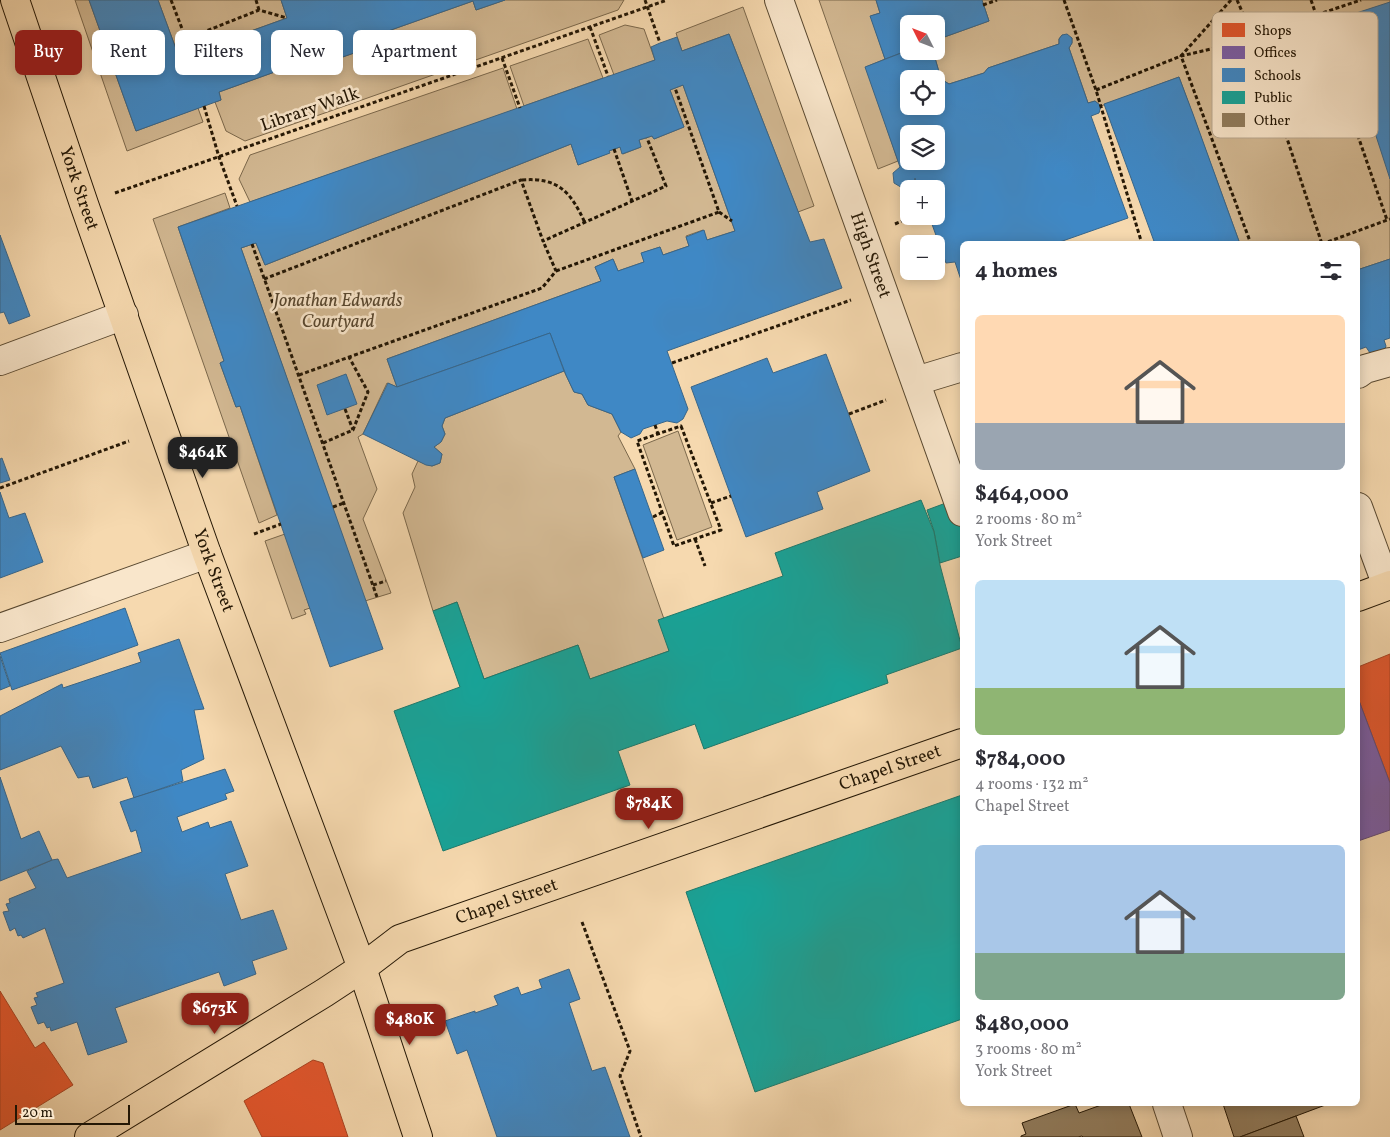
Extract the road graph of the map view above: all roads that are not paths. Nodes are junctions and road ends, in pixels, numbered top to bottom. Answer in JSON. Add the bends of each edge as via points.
{"nodes":[{"id":1,"x":15,"y":0,"type":"edge"},
{"id":2,"x":779,"y":0,"type":"edge"},
{"id":3,"x":124,"y":315,"type":"junction"},
{"id":4,"x":0,"y":361,"type":"edge"},
{"id":5,"x":1390,"y":362,"type":"edge"},
{"id":6,"x":960,"y":368,"type":"edge"},
{"id":7,"x":1360,"y":373,"type":"edge"},
{"id":8,"x":916,"y":381,"type":"junction"},
{"id":9,"x":960,"y":506,"type":"edge"},
{"id":10,"x":1360,"y":512,"type":"edge"},
{"id":11,"x":207,"y":554,"type":"junction"},
{"id":12,"x":1388,"y":585,"type":"edge"},
{"id":13,"x":1360,"y":596,"type":"edge"},
{"id":14,"x":0,"y":628,"type":"edge"},
{"id":15,"x":960,"y":744,"type":"edge"},
{"id":16,"x":362,"y":968,"type":"junction"},
{"id":17,"x":1168,"y":1106,"type":"edge"},
{"id":18,"x":89,"y":1137,"type":"edge"},
{"id":19,"x":418,"y":1137,"type":"edge"},
{"id":20,"x":1178,"y":1137,"type":"edge"}],
"edges":[{"from":1,"to":3,"type":"main road","name":"York Street"},
{"from":2,"to":8,"type":"street","name":"High Street"},
{"from":3,"to":4,"type":"street"},
{"from":3,"to":11,"type":"main road","name":"York Street"},
{"from":5,"to":7,"type":"street"},
{"from":6,"to":8,"type":"street"},
{"from":8,"to":9,"type":"street","name":"High Street"},
{"from":10,"to":12,"type":"street"},
{"from":11,"to":14,"type":"street"},
{"from":11,"to":16,"type":"main road","name":"York Street"},
{"from":12,"to":13,"type":"main road"},
{"from":15,"to":16,"type":"main road","name":"Chapel Street","via":[[400,939]]},
{"from":16,"to":18,"type":"main road","name":"Chapel Street"},
{"from":16,"to":19,"type":"main road","name":"York Street"},
{"from":17,"to":20,"type":"street"}]}
